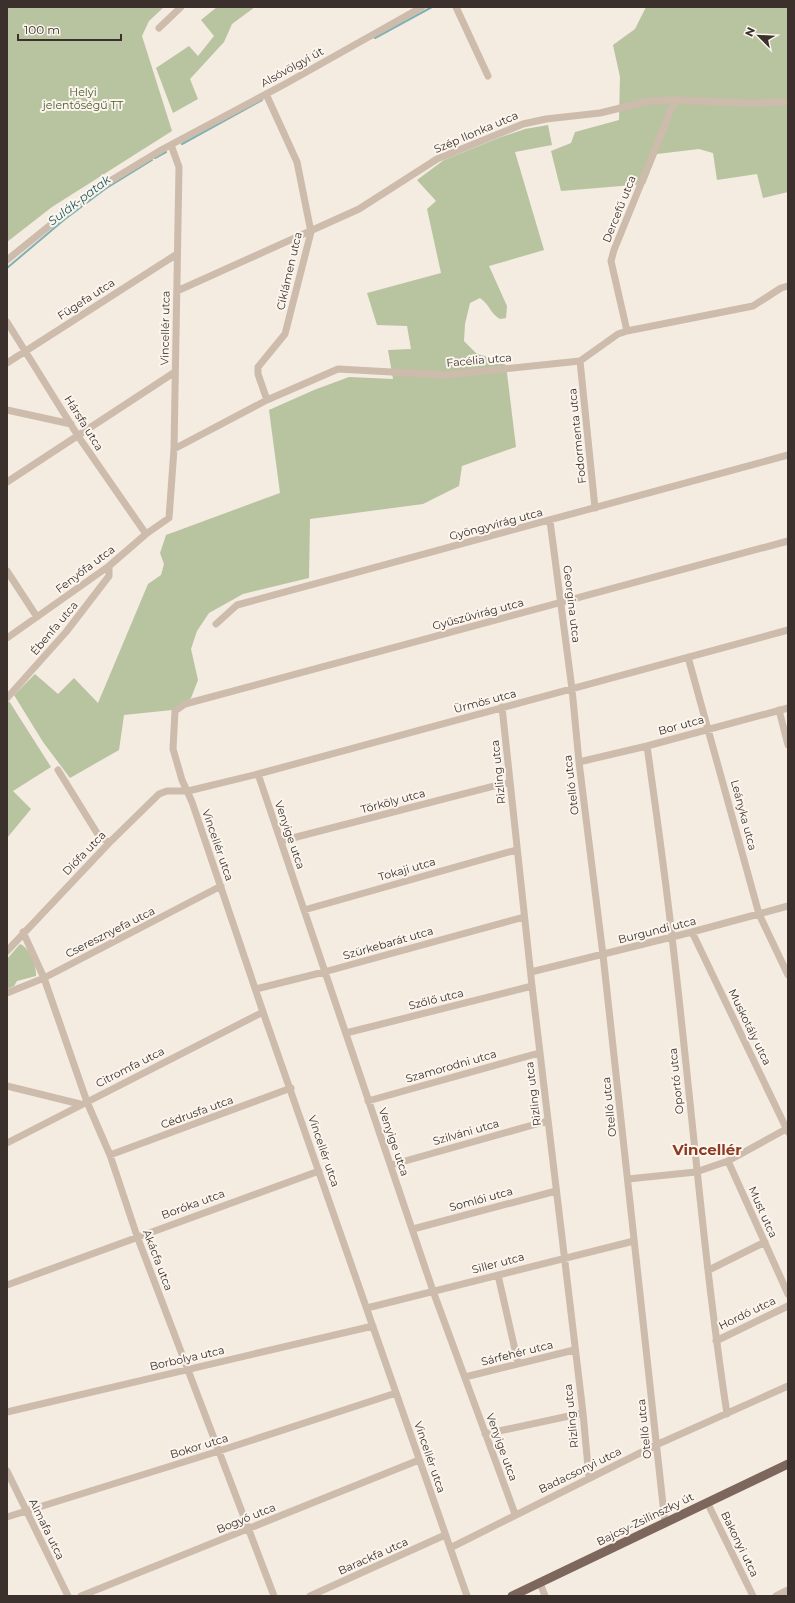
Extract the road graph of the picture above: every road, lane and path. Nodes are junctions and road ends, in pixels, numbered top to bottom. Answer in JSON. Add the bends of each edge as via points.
{"nodes":[{"id":1,"x":181,"y":7,"type":"edge"},
{"id":2,"x":422,"y":7,"type":"edge"},
{"id":3,"x":456,"y":7,"type":"edge"},
{"id":4,"x":159,"y":28,"type":"dead end"},
{"id":5,"x":488,"y":76,"type":"dead end"},
{"id":6,"x":266,"y":94,"type":"junction"},
{"id":7,"x":676,"y":100,"type":"junction"},
{"id":8,"x":788,"y":102,"type":"edge"},
{"id":9,"x":171,"y":145,"type":"junction"},
{"id":10,"x":311,"y":232,"type":"junction"},
{"id":11,"x":177,"y":254,"type":"junction"},
{"id":12,"x":7,"y":260,"type":"edge"},
{"id":13,"x":788,"y":286,"type":"edge"},
{"id":14,"x":177,"y":290,"type":"junction"},
{"id":15,"x":7,"y":322,"type":"edge"},
{"id":16,"x":627,"y":331,"type":"junction"},
{"id":17,"x":26,"y":350,"type":"junction"},
{"id":18,"x":580,"y":361,"type":"junction"},
{"id":19,"x":7,"y":363,"type":"edge"},
{"id":20,"x":175,"y":372,"type":"junction"},
{"id":21,"x":267,"y":400,"type":"junction"},
{"id":22,"x":7,"y":410,"type":"edge"},
{"id":23,"x":71,"y":424,"type":"junction"},
{"id":24,"x":78,"y":436,"type":"junction"},
{"id":25,"x":174,"y":449,"type":"junction"},
{"id":26,"x":788,"y":455,"type":"edge"},
{"id":27,"x":7,"y":482,"type":"edge"},
{"id":28,"x":595,"y":508,"type":"junction"},
{"id":29,"x":171,"y":512,"type":"joint"},
{"id":30,"x":550,"y":521,"type":"junction"},
{"id":31,"x":146,"y":534,"type":"junction"},
{"id":32,"x":788,"y":541,"type":"edge"},
{"id":33,"x":109,"y":566,"type":"junction"},
{"id":34,"x":7,"y":571,"type":"edge"},
{"id":35,"x":560,"y":603,"type":"junction"},
{"id":36,"x":37,"y":617,"type":"junction"},
{"id":37,"x":216,"y":624,"type":"dead end"},
{"id":38,"x":788,"y":630,"type":"edge"},
{"id":39,"x":7,"y":638,"type":"edge"},
{"id":40,"x":688,"y":657,"type":"junction"},
{"id":41,"x":572,"y":689,"type":"junction"},
{"id":42,"x":7,"y":698,"type":"edge"},
{"id":43,"x":502,"y":707,"type":"junction"},
{"id":44,"x":788,"y":708,"type":"edge"},
{"id":45,"x":779,"y":710,"type":"junction"},
{"id":46,"x":175,"y":711,"type":"joint"},
{"id":47,"x":709,"y":729,"type":"junction"},
{"id":48,"x":788,"y":745,"type":"edge"},
{"id":49,"x":647,"y":746,"type":"junction"},
{"id":50,"x":579,"y":762,"type":"junction"},
{"id":51,"x":58,"y":770,"type":"dead end"},
{"id":52,"x":258,"y":774,"type":"junction"},
{"id":53,"x":510,"y":782,"type":"junction"},
{"id":54,"x":188,"y":791,"type":"junction"},
{"id":55,"x":282,"y":841,"type":"junction"},
{"id":56,"x":109,"y":842,"type":"junction"},
{"id":57,"x":516,"y":850,"type":"junction"},
{"id":58,"x":221,"y":886,"type":"junction"},
{"id":59,"x":788,"y":906,"type":"edge"},
{"id":60,"x":304,"y":910,"type":"junction"},
{"id":61,"x":759,"y":914,"type":"junction"},
{"id":62,"x":524,"y":917,"type":"junction"},
{"id":63,"x":23,"y":932,"type":"junction"},
{"id":64,"x":692,"y":932,"type":"junction"},
{"id":65,"x":672,"y":936,"type":"junction"},
{"id":66,"x":7,"y":951,"type":"edge"},
{"id":67,"x":603,"y":955,"type":"junction"},
{"id":68,"x":324,"y":972,"type":"junction"},
{"id":69,"x":531,"y":972,"type":"junction"},
{"id":70,"x":788,"y":975,"type":"edge"},
{"id":71,"x":44,"y":978,"type":"junction"},
{"id":72,"x":532,"y":986,"type":"junction"},
{"id":73,"x":256,"y":989,"type":"junction"},
{"id":74,"x":7,"y":993,"type":"edge"},
{"id":75,"x":263,"y":1012,"type":"junction"},
{"id":76,"x":346,"y":1033,"type":"junction"},
{"id":77,"x":539,"y":1053,"type":"junction"},
{"id":78,"x":7,"y":1086,"type":"edge"},
{"id":79,"x":291,"y":1088,"type":"junction"},
{"id":80,"x":368,"y":1101,"type":"junction"},
{"id":81,"x":84,"y":1103,"type":"junction"},
{"id":82,"x":548,"y":1121,"type":"junction"},
{"id":83,"x":788,"y":1130,"type":"edge"},
{"id":84,"x":7,"y":1143,"type":"edge"},
{"id":85,"x":110,"y":1155,"type":"junction"},
{"id":86,"x":728,"y":1161,"type":"junction"},
{"id":87,"x":391,"y":1165,"type":"junction"},
{"id":88,"x":318,"y":1171,"type":"junction"},
{"id":89,"x":696,"y":1172,"type":"junction"},
{"id":90,"x":628,"y":1179,"type":"junction"},
{"id":91,"x":556,"y":1191,"type":"junction"},
{"id":92,"x":413,"y":1229,"type":"junction"},
{"id":93,"x":137,"y":1236,"type":"junction"},
{"id":94,"x":634,"y":1241,"type":"junction"},
{"id":95,"x":765,"y":1242,"type":"junction"},
{"id":96,"x":564,"y":1257,"type":"junction"},
{"id":97,"x":709,"y":1270,"type":"junction"},
{"id":98,"x":498,"y":1275,"type":"junction"},
{"id":99,"x":7,"y":1285,"type":"edge"},
{"id":100,"x":433,"y":1291,"type":"junction"},
{"id":101,"x":788,"y":1294,"type":"edge"},
{"id":102,"x":788,"y":1306,"type":"edge"},
{"id":103,"x":367,"y":1308,"type":"junction"},
{"id":104,"x":372,"y":1326,"type":"junction"},
{"id":105,"x":716,"y":1341,"type":"junction"},
{"id":106,"x":574,"y":1350,"type":"junction"},
{"id":107,"x":518,"y":1363,"type":"junction"},
{"id":108,"x":188,"y":1369,"type":"junction"},
{"id":109,"x":465,"y":1377,"type":"junction"},
{"id":110,"x":788,"y":1386,"type":"edge"},
{"id":111,"x":396,"y":1393,"type":"junction"},
{"id":112,"x":7,"y":1412,"type":"edge"},
{"id":113,"x":583,"y":1413,"type":"junction"},
{"id":114,"x":727,"y":1414,"type":"junction"},
{"id":115,"x":485,"y":1434,"type":"junction"},
{"id":116,"x":656,"y":1445,"type":"junction"},
{"id":117,"x":219,"y":1451,"type":"junction"},
{"id":118,"x":419,"y":1460,"type":"junction"},
{"id":119,"x":788,"y":1464,"type":"edge"},
{"id":120,"x":7,"y":1471,"type":"edge"},
{"id":121,"x":589,"y":1478,"type":"junction"},
{"id":122,"x":707,"y":1502,"type":"junction"},
{"id":123,"x":26,"y":1511,"type":"junction"},
{"id":124,"x":515,"y":1514,"type":"junction"},
{"id":125,"x":7,"y":1517,"type":"edge"},
{"id":126,"x":665,"y":1522,"type":"junction"},
{"id":127,"x":248,"y":1529,"type":"junction"},
{"id":128,"x":445,"y":1536,"type":"junction"},
{"id":129,"x":450,"y":1548,"type":"junction"},
{"id":130,"x":540,"y":1583,"type":"junction"},
{"id":131,"x":788,"y":1590,"type":"edge"},
{"id":132,"x":68,"y":1596,"type":"edge"},
{"id":133,"x":81,"y":1596,"type":"edge"},
{"id":134,"x":274,"y":1596,"type":"edge"},
{"id":135,"x":310,"y":1596,"type":"edge"},
{"id":136,"x":468,"y":1596,"type":"edge"},
{"id":137,"x":512,"y":1596,"type":"edge"},
{"id":138,"x":545,"y":1596,"type":"edge"},
{"id":139,"x":753,"y":1596,"type":"edge"},
{"id":140,"x":776,"y":1596,"type":"edge"}],
"edges":[{"from":1,"to":4,"type":"street"},
{"from":2,"to":6,"type":"street","name":"Alsóvölgyi út"},
{"from":3,"to":5,"type":"street"},
{"from":6,"to":9,"type":"street","name":"Alsóvölgyi út"},
{"from":6,"to":10,"type":"street","name":"Ciklámen utca","via":[[296,162]]},
{"from":7,"to":8,"type":"street","name":"Szép Ilonka utca"},
{"from":7,"to":10,"type":"street","name":"Szép Ilonka utca","via":[[649,101],[600,113],[523,124],[442,157],[359,210]]},
{"from":7,"to":16,"type":"street","name":"Dercefű utca","via":[[611,261]]},
{"from":9,"to":11,"type":"street","name":"Vincellér utca","via":[[179,167]]},
{"from":9,"to":12,"type":"street","name":"Alsóvölgyi út","via":[[110,181]]},
{"from":10,"to":14,"type":"street","name":"Szép Ilonka utca"},
{"from":10,"to":21,"type":"street","name":"Ciklámen utca","via":[[285,334],[258,367]]},
{"from":11,"to":14,"type":"street","name":"Vincellér utca"},
{"from":11,"to":17,"type":"street","name":"Fügefa utca"},
{"from":13,"to":16,"type":"street","name":"Facélia utca","via":[[753,306]]},
{"from":14,"to":20,"type":"street","name":"Vincellér utca"},
{"from":15,"to":17,"type":"street","name":"Hársfa utca"},
{"from":16,"to":18,"type":"street","name":"Facélia utca","via":[[618,334]]},
{"from":17,"to":19,"type":"street","name":"Fügefa utca"},
{"from":17,"to":23,"type":"street","name":"Hársfa utca"},
{"from":18,"to":21,"type":"street","name":"Facélia utca","via":[[445,375],[338,370]]},
{"from":18,"to":28,"type":"street","name":"Fodormenta utca"},
{"from":20,"to":24,"type":"street"},
{"from":20,"to":25,"type":"street","name":"Vincellér utca"},
{"from":21,"to":25,"type":"street","name":"Facélia utca"},
{"from":22,"to":23,"type":"street"},
{"from":23,"to":24,"type":"street","name":"Hársfa utca"},
{"from":24,"to":27,"type":"street"},
{"from":24,"to":31,"type":"street","name":"Hársfa utca"},
{"from":25,"to":29,"type":"street","name":"Vincellér utca"},
{"from":26,"to":28,"type":"street","name":"Gyöngyvirág utca"},
{"from":28,"to":30,"type":"street","name":"Gyöngyvirág utca"},
{"from":29,"to":31,"type":"street","name":"Fenyőfa utca","via":[[169,518]]},
{"from":30,"to":35,"type":"street","name":"Georgina utca"},
{"from":30,"to":37,"type":"street","name":"Gyöngyvirág utca","via":[[237,605]]},
{"from":31,"to":33,"type":"street","name":"Fenyőfa utca"},
{"from":32,"to":35,"type":"street","name":"Gyűszűvirág utca"},
{"from":33,"to":36,"type":"street","name":"Fenyőfa utca"},
{"from":33,"to":42,"type":"street","name":"Ébenfa utca","via":[[109,576],[66,632]]},
{"from":34,"to":36,"type":"street"},
{"from":35,"to":41,"type":"street","name":"Georgina utca"},
{"from":35,"to":46,"type":"street","name":"Gyűszűvirág utca","via":[[185,704]]},
{"from":36,"to":39,"type":"street","name":"Fenyőfa utca"},
{"from":38,"to":40,"type":"street","name":"Ürmös utca"},
{"from":40,"to":41,"type":"street","name":"Ürmös utca"},
{"from":40,"to":47,"type":"street","name":"Leányka utca"},
{"from":41,"to":43,"type":"street","name":"Ürmös utca"},
{"from":41,"to":50,"type":"street","name":"Otelló utca"},
{"from":43,"to":52,"type":"street","name":"Ürmös utca"},
{"from":43,"to":53,"type":"street","name":"Rizling utca"},
{"from":44,"to":45,"type":"street","name":"Bor utca"},
{"from":45,"to":47,"type":"street","name":"Bor utca"},
{"from":45,"to":48,"type":"street"},
{"from":46,"to":54,"type":"street","name":"Vincellér utca","via":[[173,749]]},
{"from":47,"to":49,"type":"street","name":"Bor utca"},
{"from":47,"to":61,"type":"street","name":"Leányka utca"},
{"from":49,"to":50,"type":"street","name":"Bor utca"},
{"from":49,"to":65,"type":"street","name":"Oportó utca"},
{"from":50,"to":67,"type":"street","name":"Otelló utca"},
{"from":51,"to":56,"type":"street","via":[[97,833]]},
{"from":52,"to":54,"type":"street","name":"Ürmös utca"},
{"from":52,"to":55,"type":"street","name":"Venyige utca"},
{"from":53,"to":55,"type":"street","name":"Törköly utca"},
{"from":53,"to":57,"type":"street","name":"Rizling utca"},
{"from":54,"to":56,"type":"street","name":"Diófa utca","via":[[167,791],[159,794]]},
{"from":54,"to":58,"type":"street","name":"Vincellér utca"},
{"from":55,"to":60,"type":"street","name":"Venyige utca"},
{"from":56,"to":63,"type":"street","name":"Diófa utca"},
{"from":57,"to":60,"type":"street","name":"Tokaji utca"},
{"from":57,"to":62,"type":"street","name":"Rizling utca"},
{"from":58,"to":71,"type":"street","name":"Cseresznyefa utca"},
{"from":58,"to":73,"type":"street","name":"Vincellér utca"},
{"from":59,"to":61,"type":"street","name":"Burgundi utca"},
{"from":60,"to":68,"type":"street","name":"Venyige utca"},
{"from":61,"to":64,"type":"street","name":"Burgundi utca"},
{"from":61,"to":70,"type":"street","name":"Leányka utca"},
{"from":62,"to":68,"type":"street","name":"Szürkebarát utca"},
{"from":62,"to":69,"type":"street","name":"Rizling utca"},
{"from":63,"to":66,"type":"street","name":"Diófa utca"},
{"from":63,"to":71,"type":"street","name":"Akácfa utca"},
{"from":64,"to":65,"type":"street","name":"Burgundi utca"},
{"from":64,"to":83,"type":"street","name":"Muskotály utca"},
{"from":65,"to":67,"type":"street","name":"Burgundi utca"},
{"from":65,"to":89,"type":"street","name":"Oportó utca"},
{"from":67,"to":69,"type":"street","name":"Burgundi utca"},
{"from":67,"to":90,"type":"street","name":"Otelló utca"},
{"from":68,"to":73,"type":"street","name":"Szürkebarát utca"},
{"from":68,"to":76,"type":"street","name":"Venyige utca"},
{"from":69,"to":72,"type":"street","name":"Rizling utca"},
{"from":71,"to":74,"type":"street","name":"Cseresznyefa utca"},
{"from":71,"to":81,"type":"street","name":"Akácfa utca"},
{"from":72,"to":76,"type":"street","name":"Szőlő utca"},
{"from":72,"to":77,"type":"street","name":"Rizling utca"},
{"from":73,"to":75,"type":"street","name":"Vincellér utca"},
{"from":75,"to":79,"type":"street","name":"Vincellér utca"},
{"from":75,"to":81,"type":"street","name":"Citromfa utca"},
{"from":76,"to":80,"type":"street","name":"Venyige utca"},
{"from":77,"to":80,"type":"street","name":"Szamorodni utca"},
{"from":77,"to":82,"type":"street","name":"Rizling utca"},
{"from":78,"to":81,"type":"street"},
{"from":79,"to":85,"type":"street","name":"Cédrusfa utca"},
{"from":79,"to":88,"type":"street","name":"Vincellér utca"},
{"from":80,"to":87,"type":"street","name":"Venyige utca"},
{"from":81,"to":84,"type":"street","name":"Citromfa utca"},
{"from":81,"to":85,"type":"street","name":"Akácfa utca"},
{"from":82,"to":87,"type":"street","name":"Szilváni utca"},
{"from":82,"to":91,"type":"street","name":"Rizling utca"},
{"from":83,"to":86,"type":"street"},
{"from":85,"to":93,"type":"street","name":"Akácfa utca"},
{"from":86,"to":89,"type":"street"},
{"from":86,"to":95,"type":"street","name":"Must utca"},
{"from":87,"to":92,"type":"street","name":"Venyige utca"},
{"from":88,"to":93,"type":"street","name":"Boróka utca"},
{"from":88,"to":103,"type":"street","name":"Vincellér utca"},
{"from":89,"to":90,"type":"street"},
{"from":89,"to":97,"type":"street","name":"Oportó utca"},
{"from":90,"to":94,"type":"street","name":"Otelló utca"},
{"from":91,"to":92,"type":"street","name":"Somlói utca"},
{"from":91,"to":96,"type":"street","name":"Rizling utca"},
{"from":92,"to":100,"type":"street","name":"Venyige utca"},
{"from":93,"to":99,"type":"street","name":"Boróka utca"},
{"from":93,"to":108,"type":"street","name":"Akácfa utca"},
{"from":94,"to":96,"type":"street","name":"Siller utca"},
{"from":94,"to":116,"type":"street","name":"Otelló utca"},
{"from":95,"to":97,"type":"street"},
{"from":95,"to":101,"type":"street","name":"Must utca"},
{"from":96,"to":98,"type":"street","name":"Siller utca"},
{"from":96,"to":106,"type":"street","name":"Rizling utca"},
{"from":97,"to":105,"type":"street","name":"Oportó utca"},
{"from":98,"to":100,"type":"street","name":"Siller utca"},
{"from":98,"to":107,"type":"street"},
{"from":100,"to":103,"type":"street","name":"Siller utca"},
{"from":100,"to":109,"type":"street","name":"Venyige utca"},
{"from":102,"to":105,"type":"street","name":"Hordó utca"},
{"from":103,"to":104,"type":"street","name":"Vincellér utca"},
{"from":104,"to":108,"type":"street","name":"Borbolya utca"},
{"from":104,"to":111,"type":"street","name":"Vincellér utca"},
{"from":105,"to":114,"type":"street","name":"Oportó utca"},
{"from":106,"to":107,"type":"street","name":"Sárfehér utca"},
{"from":106,"to":113,"type":"street","name":"Rizling utca"},
{"from":107,"to":109,"type":"street","name":"Sárfehér utca"},
{"from":108,"to":112,"type":"street","name":"Borbolya utca"},
{"from":108,"to":117,"type":"street","name":"Akácfa utca"},
{"from":109,"to":115,"type":"street","name":"Venyige utca"},
{"from":110,"to":114,"type":"street","name":"Badacsonyi utca"},
{"from":111,"to":117,"type":"street","name":"Bokor utca"},
{"from":111,"to":118,"type":"street","name":"Vincellér utca"},
{"from":113,"to":115,"type":"street"},
{"from":113,"to":121,"type":"street","name":"Rizling utca"},
{"from":114,"to":116,"type":"street","name":"Badacsonyi utca"},
{"from":115,"to":124,"type":"street","name":"Venyige utca"},
{"from":116,"to":121,"type":"street","name":"Badacsonyi utca"},
{"from":116,"to":126,"type":"street","name":"Otelló utca"},
{"from":117,"to":123,"type":"street","name":"Bokor utca"},
{"from":117,"to":127,"type":"street","name":"Akácfa utca"},
{"from":118,"to":127,"type":"street","name":"Bogyó utca"},
{"from":118,"to":128,"type":"street","name":"Vincellér utca"},
{"from":119,"to":122,"type":"main road","name":"Bajcsy-Zsilinszky út"},
{"from":120,"to":123,"type":"street","name":"Almafa utca"},
{"from":121,"to":124,"type":"street","name":"Badacsonyi utca"},
{"from":122,"to":126,"type":"main road","name":"Bajcsy-Zsilinszky út"},
{"from":122,"to":139,"type":"street","name":"Bakonyi utca"},
{"from":123,"to":125,"type":"street","name":"Bokor utca"},
{"from":123,"to":132,"type":"street","name":"Almafa utca"},
{"from":124,"to":129,"type":"street","name":"Badacsonyi utca"},
{"from":126,"to":130,"type":"main road","name":"Bajcsy-Zsilinszky út"},
{"from":127,"to":133,"type":"street","name":"Bogyó utca"},
{"from":127,"to":134,"type":"street","name":"Akácfa utca"},
{"from":128,"to":129,"type":"street","name":"Vincellér utca"},
{"from":128,"to":135,"type":"street","name":"Barackfa utca"},
{"from":129,"to":136,"type":"street","name":"Vincellér utca"},
{"from":130,"to":137,"type":"main road","name":"Bajcsy-Zsilinszky út"},
{"from":130,"to":138,"type":"street"},
{"from":131,"to":140,"type":"street"}]}
